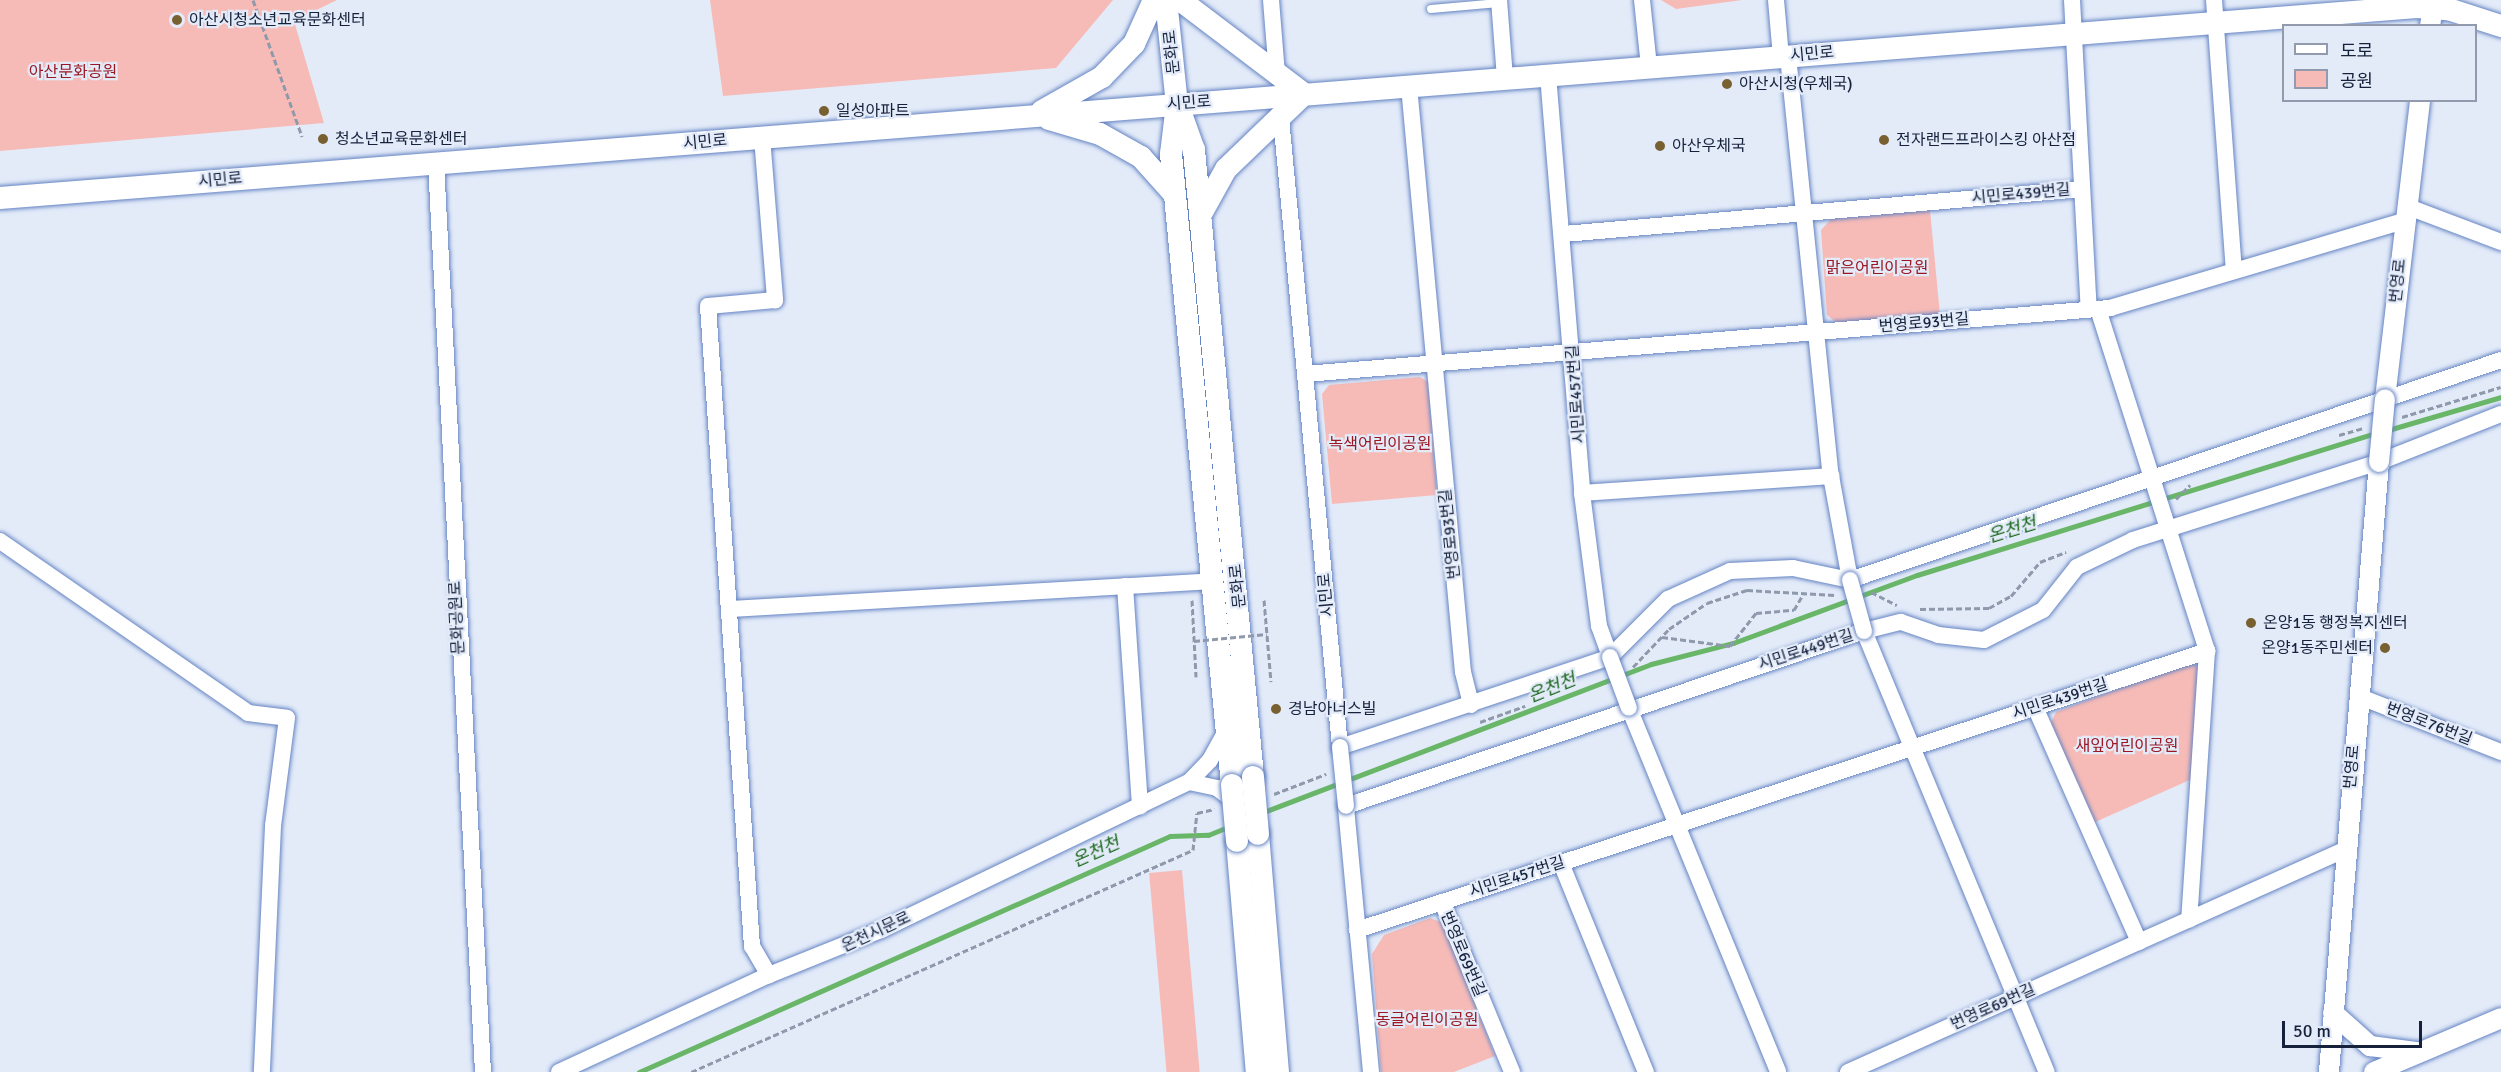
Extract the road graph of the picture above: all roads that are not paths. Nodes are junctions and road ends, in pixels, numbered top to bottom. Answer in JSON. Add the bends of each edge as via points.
{"nodes":[{"id":1,"x":1154,"y":0,"type":"edge"},
{"id":2,"x":1166,"y":0,"type":"edge"},
{"id":3,"x":1180,"y":0,"type":"edge"},
{"id":4,"x":1271,"y":0,"type":"edge"},
{"id":5,"x":1642,"y":0,"type":"edge"},
{"id":6,"x":1776,"y":0,"type":"edge"},
{"id":7,"x":2072,"y":0,"type":"edge"},
{"id":8,"x":2214,"y":0,"type":"edge"},
{"id":9,"x":1499,"y":1,"type":"edge"},
{"id":10,"x":1431,"y":9,"type":"dead end"},
{"id":11,"x":2432,"y":11,"type":"edge"},
{"id":12,"x":2216,"y":23,"type":"junction"},
{"id":13,"x":2501,"y":26,"type":"edge"},
{"id":14,"x":2074,"y":34,"type":"junction"},
{"id":15,"x":1784,"y":56,"type":"junction"},
{"id":16,"x":1649,"y":67,"type":"junction"},
{"id":17,"x":1276,"y":75,"type":"junction"},
{"id":18,"x":1548,"y":75,"type":"junction"},
{"id":19,"x":1504,"y":78,"type":"junction"},
{"id":20,"x":1409,"y":86,"type":"junction"},
{"id":21,"x":1304,"y":94,"type":"junction"},
{"id":22,"x":2420,"y":102,"type":"edge"},
{"id":23,"x":1177,"y":104,"type":"junction"},
{"id":24,"x":1036,"y":115,"type":"junction"},
{"id":25,"x":1281,"y":118,"type":"junction"},
{"id":26,"x":762,"y":137,"type":"junction"},
{"id":27,"x":436,"y":163,"type":"junction"},
{"id":28,"x":2082,"y":189,"type":"junction"},
{"id":29,"x":1175,"y":195,"type":"junction"},
{"id":30,"x":0,"y":198,"type":"edge"},
{"id":31,"x":1806,"y":212,"type":"junction"},
{"id":32,"x":1201,"y":214,"type":"junction"},
{"id":33,"x":2405,"y":214,"type":"junction"},
{"id":34,"x":1564,"y":234,"type":"junction"},
{"id":35,"x":2501,"y":242,"type":"edge"},
{"id":36,"x":2234,"y":270,"type":"junction"},
{"id":37,"x":2093,"y":309,"type":"junction"},
{"id":38,"x":1816,"y":332,"type":"junction"},
{"id":39,"x":1574,"y":352,"type":"junction"},
{"id":40,"x":2501,"y":360,"type":"edge"},
{"id":41,"x":1433,"y":364,"type":"junction"},
{"id":42,"x":1305,"y":374,"type":"junction"},
{"id":43,"x":2385,"y":399,"type":"junction"},
{"id":44,"x":2501,"y":414,"type":"edge"},
{"id":45,"x":2379,"y":462,"type":"junction"},
{"id":46,"x":1831,"y":476,"type":"junction"},
{"id":47,"x":2155,"y":478,"type":"junction"},
{"id":48,"x":1582,"y":493,"type":"junction"},
{"id":49,"x":2171,"y":526,"type":"junction"},
{"id":50,"x":0,"y":541,"type":"edge"},
{"id":51,"x":1214,"y":581,"type":"junction"},
{"id":52,"x":1857,"y":585,"type":"junction"},
{"id":53,"x":1125,"y":586,"type":"junction"},
{"id":54,"x":730,"y":609,"type":"junction"},
{"id":55,"x":1864,"y":632,"type":"junction"},
{"id":56,"x":2207,"y":651,"type":"junction"},
{"id":57,"x":1610,"y":657,"type":"junction"},
{"id":58,"x":2358,"y":696,"type":"junction"},
{"id":59,"x":1470,"y":705,"type":"junction"},
{"id":60,"x":2034,"y":707,"type":"junction"},
{"id":61,"x":1629,"y":708,"type":"junction"},
{"id":62,"x":1227,"y":729,"type":"junction"},
{"id":63,"x":1340,"y":747,"type":"junction"},
{"id":64,"x":1912,"y":747,"type":"junction"},
{"id":65,"x":2501,"y":752,"type":"edge"},
{"id":66,"x":1189,"y":782,"type":"junction"},
{"id":67,"x":1234,"y":788,"type":"junction"},
{"id":68,"x":1140,"y":806,"type":"junction"},
{"id":69,"x":1346,"y":806,"type":"junction"},
{"id":70,"x":1677,"y":825,"type":"junction"},
{"id":71,"x":1247,"y":838,"type":"junction"},
{"id":72,"x":2344,"y":850,"type":"junction"},
{"id":73,"x":1561,"y":863,"type":"junction"},
{"id":74,"x":1442,"y":902,"type":"junction"},
{"id":75,"x":2189,"y":919,"type":"junction"},
{"id":76,"x":1358,"y":930,"type":"junction"},
{"id":77,"x":2139,"y":942,"type":"junction"},
{"id":78,"x":769,"y":975,"type":"junction"},
{"id":79,"x":2016,"y":997,"type":"junction"},
{"id":80,"x":2333,"y":1013,"type":"junction"},
{"id":81,"x":2501,"y":1018,"type":"edge"},
{"id":82,"x":2421,"y":1052,"type":"junction"},
{"id":83,"x":2377,"y":1071,"type":"edge"},
{"id":84,"x":262,"y":1072,"type":"edge"},
{"id":85,"x":483,"y":1072,"type":"edge"},
{"id":86,"x":559,"y":1072,"type":"edge"},
{"id":87,"x":1257,"y":1072,"type":"edge"},
{"id":88,"x":1278,"y":1072,"type":"edge"},
{"id":89,"x":1371,"y":1072,"type":"edge"},
{"id":90,"x":1512,"y":1072,"type":"edge"},
{"id":91,"x":1646,"y":1072,"type":"edge"},
{"id":92,"x":1778,"y":1072,"type":"edge"},
{"id":93,"x":1848,"y":1072,"type":"edge"},
{"id":94,"x":2047,"y":1072,"type":"edge"},
{"id":95,"x":2329,"y":1072,"type":"edge"}],
"edges":[{"from":1,"to":24,"type":"main road","via":[[1134,44],[1102,77]]},
{"from":2,"to":23,"type":"main road","name":"문화로"},
{"from":3,"to":17,"type":"main road"},
{"from":4,"to":17,"type":"street"},
{"from":5,"to":16,"type":"street"},
{"from":6,"to":15,"type":"street"},
{"from":7,"to":14,"type":"street","name":"시민로439번길"},
{"from":8,"to":12,"type":"street"},
{"from":9,"to":10,"type":"lane"},
{"from":9,"to":19,"type":"street"},
{"from":11,"to":12,"type":"main road","name":"시민로"},
{"from":11,"to":13,"type":"main road","name":"시민로"},
{"from":12,"to":14,"type":"main road","name":"시민로"},
{"from":12,"to":36,"type":"street"},
{"from":14,"to":15,"type":"main road","name":"시민로"},
{"from":14,"to":28,"type":"street","name":"시민로439번길"},
{"from":15,"to":16,"type":"main road","name":"시민로"},
{"from":15,"to":31,"type":"street"},
{"from":16,"to":18,"type":"main road","name":"시민로"},
{"from":17,"to":21,"type":"main road"},
{"from":18,"to":19,"type":"main road","name":"시민로"},
{"from":18,"to":34,"type":"street","name":"시민로457번길"},
{"from":19,"to":20,"type":"main road","name":"시민로"},
{"from":20,"to":21,"type":"main road","name":"시민로"},
{"from":20,"to":41,"type":"street"},
{"from":21,"to":23,"type":"main road","name":"시민로"},
{"from":21,"to":25,"type":"main road"},
{"from":22,"to":33,"type":"street","name":"번영로"},
{"from":23,"to":24,"type":"main road","name":"시민로"},
{"from":23,"to":29,"type":"main road","name":"문화로","via":[[1171,154]]},
{"from":23,"to":32,"type":"main road","name":"문화로","via":[[1194,150]]},
{"from":24,"to":26,"type":"main road","name":"시민로"},
{"from":24,"to":29,"type":"main road","via":[[1100,134],[1142,157]]},
{"from":25,"to":32,"type":"main road","via":[[1226,169]]},
{"from":25,"to":42,"type":"street","name":"시민로"},
{"from":26,"to":27,"type":"main road","name":"시민로"},
{"from":26,"to":54,"type":"street","via":[[775,300],[708,306]]},
{"from":27,"to":30,"type":"main road","name":"시민로"},
{"from":27,"to":85,"type":"street","name":"문화공원로"},
{"from":28,"to":31,"type":"street","name":"시민로439번길"},
{"from":28,"to":37,"type":"street"},
{"from":29,"to":51,"type":"main road","name":"문화로"},
{"from":31,"to":34,"type":"street"},
{"from":31,"to":38,"type":"street"},
{"from":32,"to":67,"type":"main road","name":"문화로"},
{"from":33,"to":35,"type":"street"},
{"from":33,"to":36,"type":"street","name":"번영로93번길"},
{"from":33,"to":43,"type":"street","name":"번영로"},
{"from":34,"to":39,"type":"street","name":"시민로457번길"},
{"from":36,"to":37,"type":"street","name":"번영로93번길"},
{"from":37,"to":38,"type":"street","name":"번영로93번길"},
{"from":37,"to":47,"type":"street"},
{"from":38,"to":39,"type":"street","name":"번영로93번길"},
{"from":38,"to":46,"type":"street"},
{"from":39,"to":41,"type":"street","name":"번영로93번길"},
{"from":39,"to":48,"type":"street","name":"시민로457번길"},
{"from":40,"to":43,"type":"street"},
{"from":41,"to":42,"type":"street","name":"번영로93번길"},
{"from":41,"to":59,"type":"street","name":"번영로93번길"},
{"from":42,"to":63,"type":"street","name":"시민로"},
{"from":43,"to":45,"type":"street","name":"번영로","bridge":true},
{"from":43,"to":47,"type":"street"},
{"from":44,"to":45,"type":"street"},
{"from":45,"to":49,"type":"street"},
{"from":45,"to":58,"type":"street","name":"번영로"},
{"from":46,"to":48,"type":"street"},
{"from":46,"to":52,"type":"street"},
{"from":47,"to":49,"type":"street"},
{"from":47,"to":52,"type":"street"},
{"from":48,"to":57,"type":"street","name":"시민로457번길","via":[[1599,626]]},
{"from":49,"to":55,"type":"street","via":[[2077,567],[2043,610],[1984,640],[1938,635],[1901,622]]},
{"from":49,"to":56,"type":"street"},
{"from":50,"to":84,"type":"street","via":[[248,713],[287,718],[273,826]]},
{"from":51,"to":53,"type":"street"},
{"from":51,"to":62,"type":"main road","name":"문화로"},
{"from":52,"to":55,"type":"street","bridge":true},
{"from":52,"to":57,"type":"street","via":[[1793,568],[1730,571],[1668,599]]},
{"from":53,"to":54,"type":"street"},
{"from":53,"to":68,"type":"street"},
{"from":54,"to":78,"type":"street","via":[[752,946]]},
{"from":55,"to":61,"type":"street","name":"시민로449번길"},
{"from":55,"to":64,"type":"street","name":"시민로449번길"},
{"from":56,"to":60,"type":"street","name":"시민로439번길"},
{"from":56,"to":75,"type":"street"},
{"from":57,"to":59,"type":"street"},
{"from":57,"to":61,"type":"street","name":"시민로457번길","bridge":true},
{"from":58,"to":65,"type":"street","name":"번영로76번길"},
{"from":58,"to":72,"type":"street","name":"번영로"},
{"from":59,"to":63,"type":"street"},
{"from":60,"to":64,"type":"street","name":"시민로439번길"},
{"from":60,"to":77,"type":"street"},
{"from":61,"to":69,"type":"street"},
{"from":61,"to":70,"type":"street","name":"시민로457번길"},
{"from":62,"to":66,"type":"street","via":[[1210,760]]},
{"from":62,"to":67,"type":"main road","name":"문화로"},
{"from":63,"to":69,"type":"street","name":"시민로","bridge":true},
{"from":64,"to":70,"type":"street"},
{"from":64,"to":79,"type":"street","name":"시민로449번길"},
{"from":66,"to":67,"type":"street"},
{"from":66,"to":68,"type":"street","name":"온천시문로"},
{"from":67,"to":71,"type":"main road","bridge":true},
{"from":67,"to":71,"type":"main road","name":"문화로","bridge":true},
{"from":68,"to":78,"type":"street","name":"온천시문로","via":[[881,930]]},
{"from":69,"to":76,"type":"street","name":"시민로"},
{"from":70,"to":73,"type":"street","name":"시민로457번길"},
{"from":70,"to":92,"type":"street","name":"시민로457번길"},
{"from":71,"to":87,"type":"main road","name":"문화로"},
{"from":71,"to":88,"type":"main road","name":"문화로"},
{"from":72,"to":75,"type":"street","name":"번영로69번길"},
{"from":72,"to":80,"type":"street","name":"번영로"},
{"from":73,"to":74,"type":"street","name":"시민로457번길"},
{"from":73,"to":91,"type":"street"},
{"from":74,"to":76,"type":"street","name":"시민로457번길"},
{"from":74,"to":90,"type":"street","name":"번영로69번길"},
{"from":75,"to":77,"type":"street","name":"번영로69번길"},
{"from":76,"to":89,"type":"street","name":"시민로"},
{"from":77,"to":79,"type":"street","name":"번영로69번길"},
{"from":78,"to":86,"type":"street","name":"온천시문로"},
{"from":79,"to":93,"type":"street","name":"번영로69번길"},
{"from":79,"to":94,"type":"street","name":"시민로449번길"},
{"from":80,"to":82,"type":"street","via":[[2370,1046]]},
{"from":80,"to":95,"type":"street","name":"번영로"},
{"from":81,"to":82,"type":"street"},
{"from":82,"to":83,"type":"street"}]}
